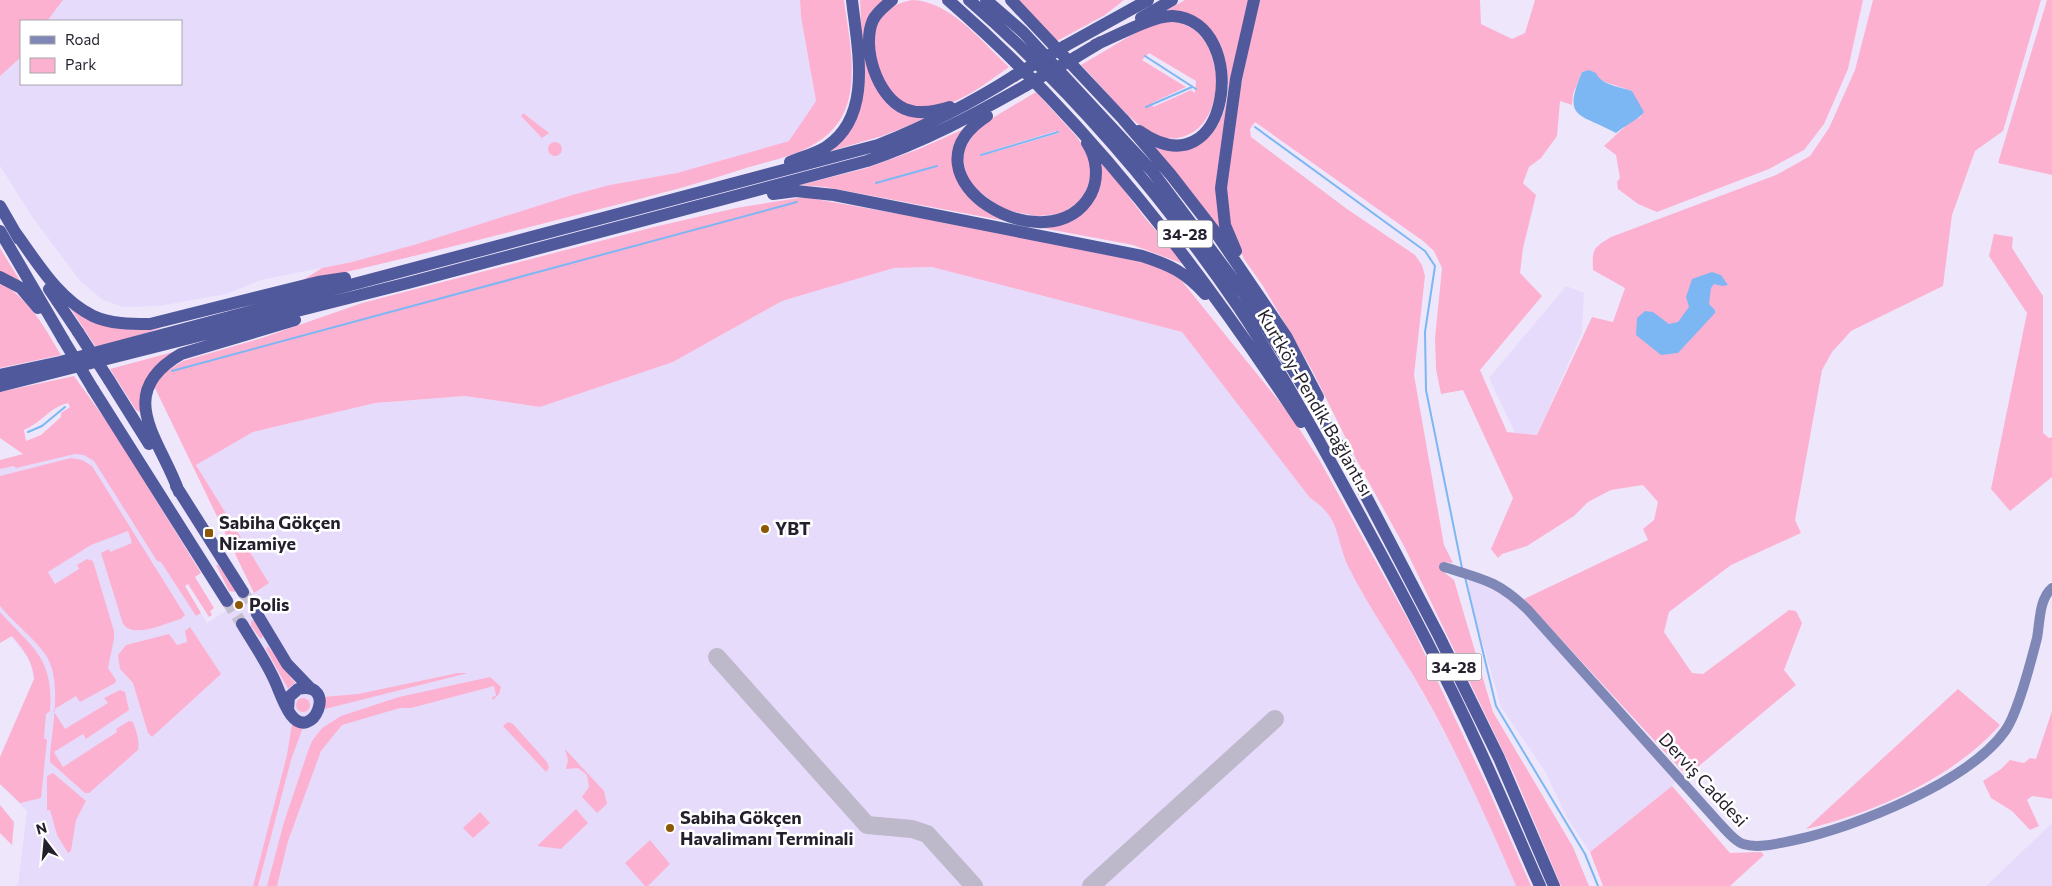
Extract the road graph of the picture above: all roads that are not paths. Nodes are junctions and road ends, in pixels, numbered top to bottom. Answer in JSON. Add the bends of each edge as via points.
{"nodes":[{"id":1,"x":852,"y":0,"type":"edge"},
{"id":2,"x":892,"y":0,"type":"edge"},
{"id":3,"x":939,"y":0,"type":"edge"},
{"id":4,"x":948,"y":0,"type":"edge"},
{"id":5,"x":969,"y":0,"type":"edge"},
{"id":6,"x":986,"y":0,"type":"edge"},
{"id":7,"x":1006,"y":0,"type":"edge"},
{"id":8,"x":1010,"y":0,"type":"edge"},
{"id":9,"x":1130,"y":0,"type":"edge"},
{"id":10,"x":1148,"y":0,"type":"edge"},
{"id":11,"x":1172,"y":0,"type":"edge"},
{"id":12,"x":1254,"y":0,"type":"edge"},
{"id":13,"x":1024,"y":16,"type":"junction"},
{"id":14,"x":972,"y":21,"type":"junction"},
{"id":15,"x":1089,"y":33,"type":"junction"},
{"id":16,"x":1095,"y":45,"type":"junction"},
{"id":17,"x":1025,"y":86,"type":"junction"},
{"id":18,"x":977,"y":100,"type":"junction"},
{"id":19,"x":1123,"y":119,"type":"junction"},
{"id":20,"x":1075,"y":124,"type":"junction"},
{"id":21,"x":732,"y":192,"type":"junction"},
{"id":22,"x":0,"y":206,"type":"edge"},
{"id":23,"x":0,"y":231,"type":"edge"},
{"id":24,"x":15,"y":232,"type":"junction"},
{"id":25,"x":397,"y":271,"type":"junction"},
{"id":26,"x":0,"y":277,"type":"edge"},
{"id":27,"x":1252,"y":282,"type":"junction"},
{"id":28,"x":408,"y":283,"type":"junction"},
{"id":29,"x":1235,"y":327,"type":"junction"},
{"id":30,"x":63,"y":339,"type":"junction"},
{"id":31,"x":0,"y":376,"type":"edge"},
{"id":32,"x":0,"y":386,"type":"edge"},
{"id":33,"x":1344,"y":454,"type":"junction"},
{"id":34,"x":179,"y":492,"type":"junction"},
{"id":35,"x":1354,"y":504,"type":"junction"},
{"id":36,"x":1449,"y":568,"type":"dead end"},
{"id":37,"x":2052,"y":588,"type":"edge"},
{"id":38,"x":243,"y":592,"type":"tunnel mouth"},
{"id":39,"x":227,"y":601,"type":"tunnel mouth"},
{"id":40,"x":257,"y":614,"type":"tunnel mouth"},
{"id":41,"x":242,"y":624,"type":"tunnel mouth"},
{"id":42,"x":310,"y":689,"type":"junction"},
{"id":43,"x":288,"y":710,"type":"junction"},
{"id":44,"x":1540,"y":886,"type":"edge"},
{"id":45,"x":1554,"y":886,"type":"edge"}],
"edges":[{"from":1,"to":21,"type":"highway","via":[[859,74],[858,100],[848,122],[826,147]]},
{"from":2,"to":18,"type":"highway","via":[[881,8],[870,31],[873,69],[888,95],[905,109],[923,113]]},
{"from":3,"to":14,"type":"highway"},
{"from":4,"to":14,"type":"highway"},
{"from":5,"to":35,"type":"highway","name":"Kurtköy-Pendik Bağlantısı","number":"34-28","via":[[1065,92],[1176,222],[1271,357]]},
{"from":6,"to":33,"type":"highway","name":"Kurtköy-Pendik Bağlantısı","number":"34-28","via":[[1023,32],[1152,171],[1184,211],[1282,352]]},
{"from":7,"to":13,"type":"highway"},
{"from":8,"to":13,"type":"highway"},
{"from":9,"to":15,"type":"highway"},
{"from":10,"to":15,"type":"highway"},
{"from":11,"to":16,"type":"highway"},
{"from":12,"to":27,"type":"highway","via":[[1236,79],[1221,188],[1225,225]]},
{"from":13,"to":19,"type":"highway"},
{"from":14,"to":20,"type":"highway"},
{"from":15,"to":18,"type":"highway","bridge":true},
{"from":16,"to":17,"type":"highway","bridge":true},
{"from":16,"to":19,"type":"highway","via":[[1150,21],[1173,16],[1200,28],[1217,54],[1222,76],[1218,115],[1204,134],[1185,144],[1160,143]]},
{"from":17,"to":20,"type":"highway","via":[[976,122],[962,144],[958,164],[960,174],[980,201],[1021,220],[1052,221],[1074,212],[1092,192],[1096,170],[1089,147]]},
{"from":17,"to":21,"type":"highway","via":[[904,149],[867,161]]},
{"from":18,"to":21,"type":"highway","via":[[878,145]]},
{"from":19,"to":27,"type":"highway","via":[[1177,182]]},
{"from":20,"to":29,"type":"highway","via":[[1119,173],[1193,266]]},
{"from":21,"to":25,"type":"highway"},
{"from":21,"to":28,"type":"highway"},
{"from":21,"to":29,"type":"highway","via":[[796,191],[834,195],[1142,256],[1171,265],[1189,277]]},
{"from":22,"to":24,"type":"highway"},
{"from":23,"to":30,"type":"highway"},
{"from":24,"to":25,"type":"highway","via":[[64,296],[93,316],[122,323],[150,324],[318,282]]},
{"from":24,"to":34,"type":"highway","bridge":true},
{"from":25,"to":31,"type":"highway"},
{"from":26,"to":30,"type":"highway","via":[[21,288]]},
{"from":27,"to":33,"type":"highway","via":[[1286,336],[1334,426]]},
{"from":28,"to":32,"type":"highway"},
{"from":28,"to":34,"type":"highway","via":[[181,354],[160,368],[146,392],[146,415],[152,436]]},
{"from":29,"to":35,"type":"highway"},
{"from":30,"to":39,"type":"highway","bridge":true},
{"from":33,"to":45,"type":"highway","name":"Kurtköy-Pendik Bağlantısı","number":"34-28","via":[[1499,758]]},
{"from":34,"to":38,"type":"highway"},
{"from":35,"to":44,"type":"highway","name":"Kurtköy-Pendik Bağlantısı","number":"34-28","via":[[1455,699]]},
{"from":36,"to":37,"type":"street","name":"Derviş Caddesi","via":[[1502,587],[1528,610],[1720,824],[1738,842],[1748,845],[1777,844],[1860,822],[1959,772],[1994,744],[2006,730],[2014,712],[2030,666],[2044,599]]},
{"from":40,"to":42,"type":"highway","via":[[287,664]]},
{"from":41,"to":43,"type":"highway"},
{"from":42,"to":43,"type":"highway","via":[[292,692]]},
{"from":42,"to":43,"type":"highway","via":[[320,701],[314,718],[298,720]]}]}
